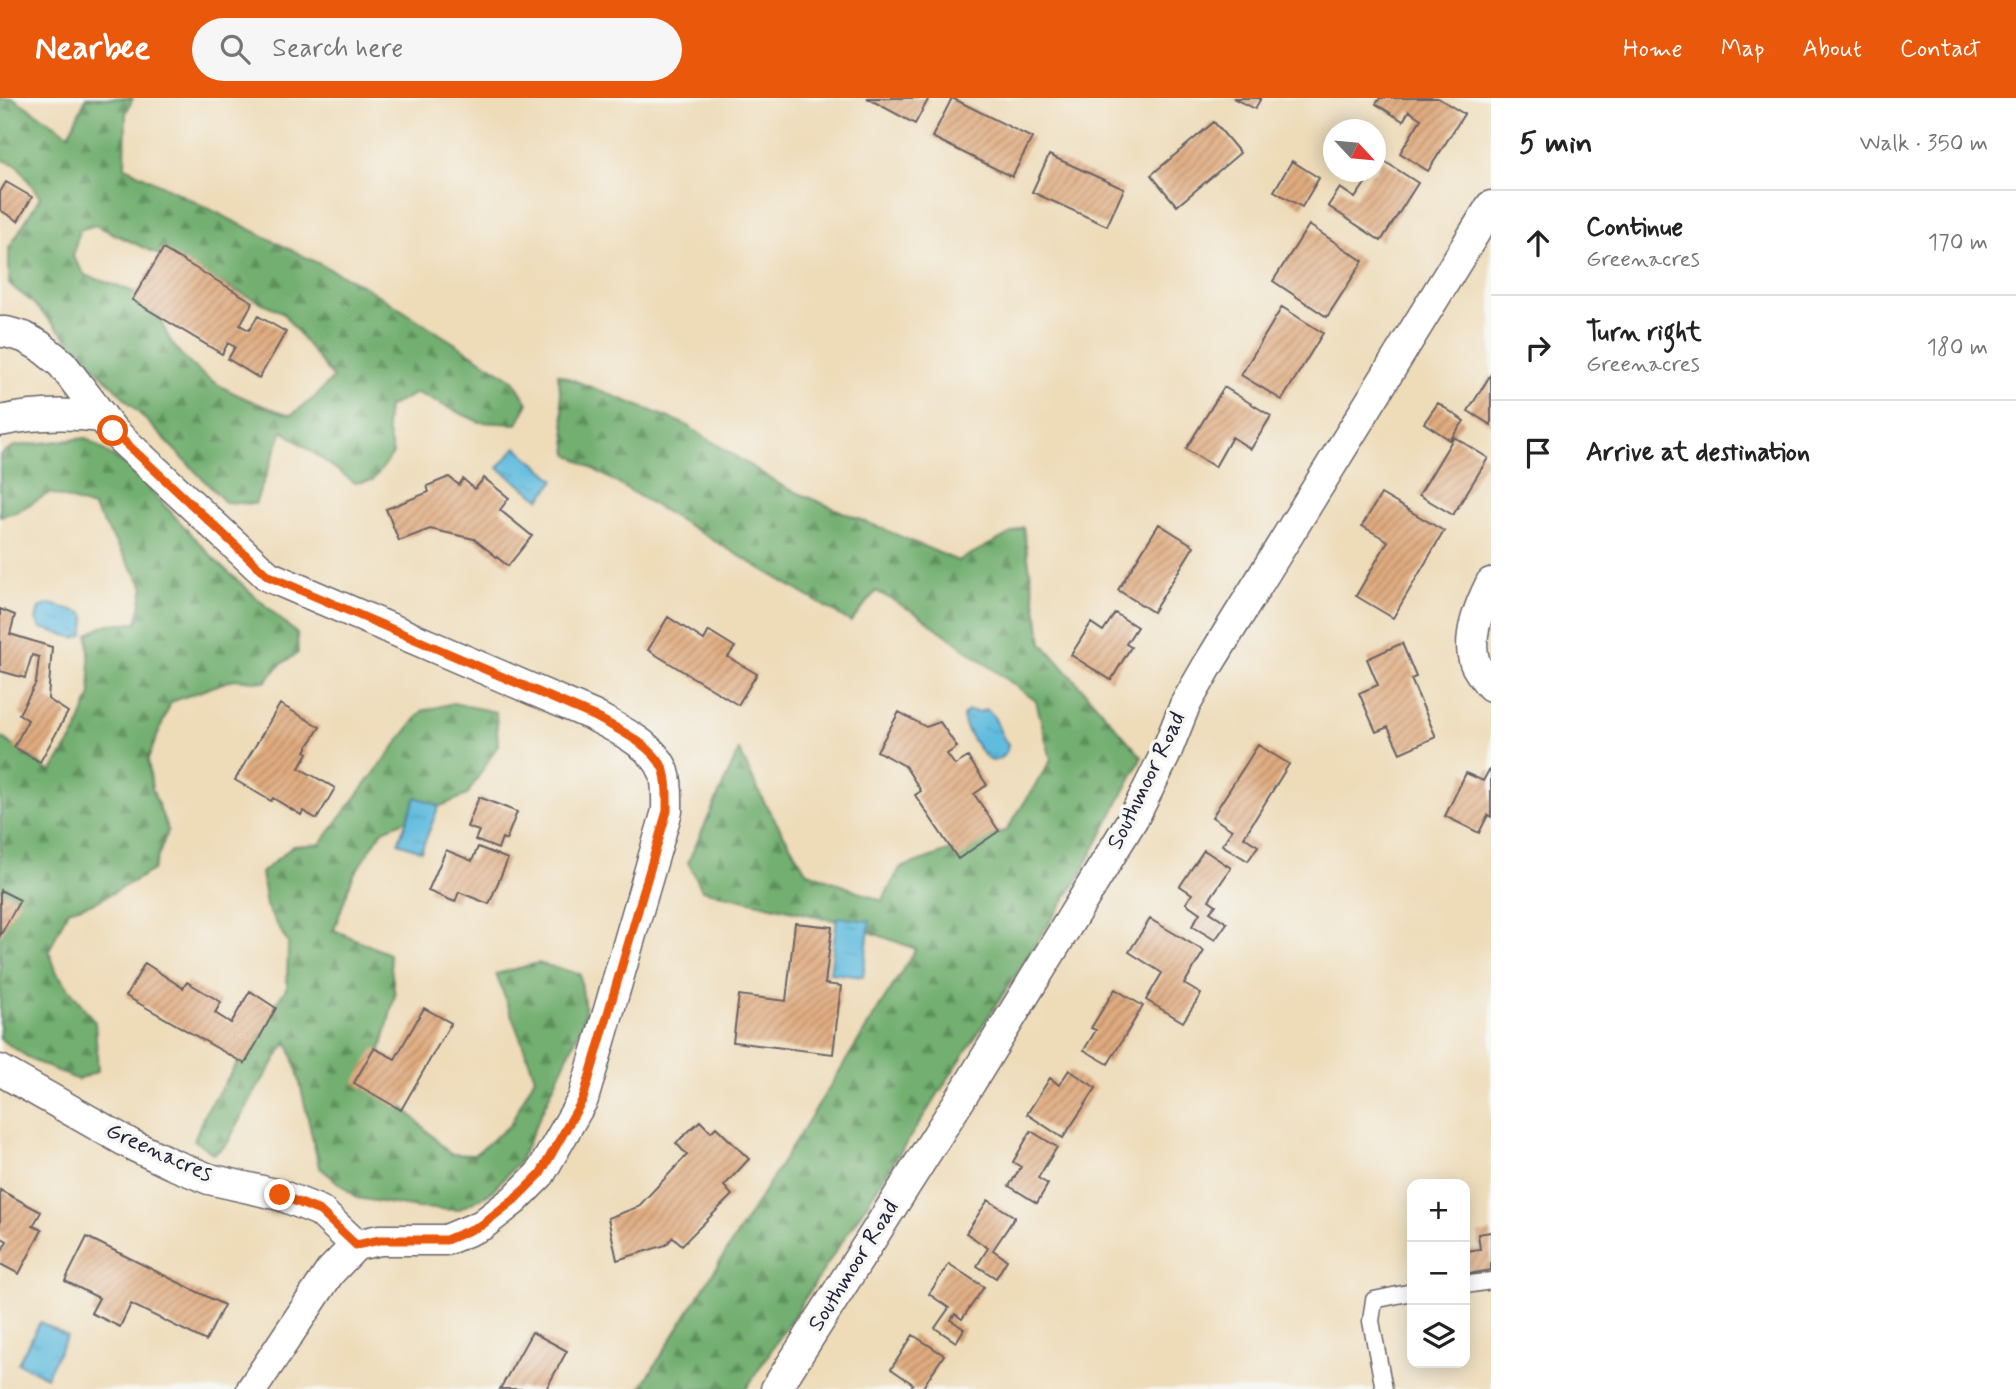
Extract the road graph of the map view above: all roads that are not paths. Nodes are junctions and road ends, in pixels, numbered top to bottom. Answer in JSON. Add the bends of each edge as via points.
{"nodes":[{"id":1,"x":1491,"y":206,"type":"edge"},
{"id":2,"x":0,"y":332,"type":"edge"},
{"id":3,"x":102,"y":418,"type":"junction"},
{"id":4,"x":0,"y":421,"type":"edge"},
{"id":5,"x":1491,"y":583,"type":"edge"},
{"id":6,"x":1491,"y":686,"type":"edge"},
{"id":7,"x":0,"y":1070,"type":"edge"},
{"id":8,"x":356,"y":1245,"type":"junction"},
{"id":9,"x":1491,"y":1281,"type":"edge"},
{"id":10,"x":1470,"y":1284,"type":"edge"},
{"id":11,"x":1407,"y":1293,"type":"edge"},
{"id":12,"x":252,"y":1389,"type":"edge"},
{"id":13,"x":776,"y":1389,"type":"edge"},
{"id":14,"x":1384,"y":1389,"type":"edge"}],
"edges":[{"from":1,"to":13,"type":"street","name":"Southmoor Road","via":[[1202,675],[1135,816]]},
{"from":2,"to":3,"type":"street","via":[[24,337],[62,364]]},
{"from":3,"to":4,"type":"street","via":[[65,413]]},
{"from":3,"to":8,"type":"street","via":[[268,576],[594,716],[629,734],[663,768],[667,811],[583,1099],[540,1174],[482,1225],[446,1240],[380,1240]]},
{"from":5,"to":6,"type":"street","via":[[1472,639],[1475,663]]},
{"from":7,"to":8,"type":"street","name":"Greenacres","via":[[172,1164],[320,1211]]},
{"from":8,"to":12,"type":"street","via":[[330,1272]]},
{"from":9,"to":10,"type":"lane"},
{"from":11,"to":14,"type":"lane","via":[[1374,1300],[1371,1321]]}]}
